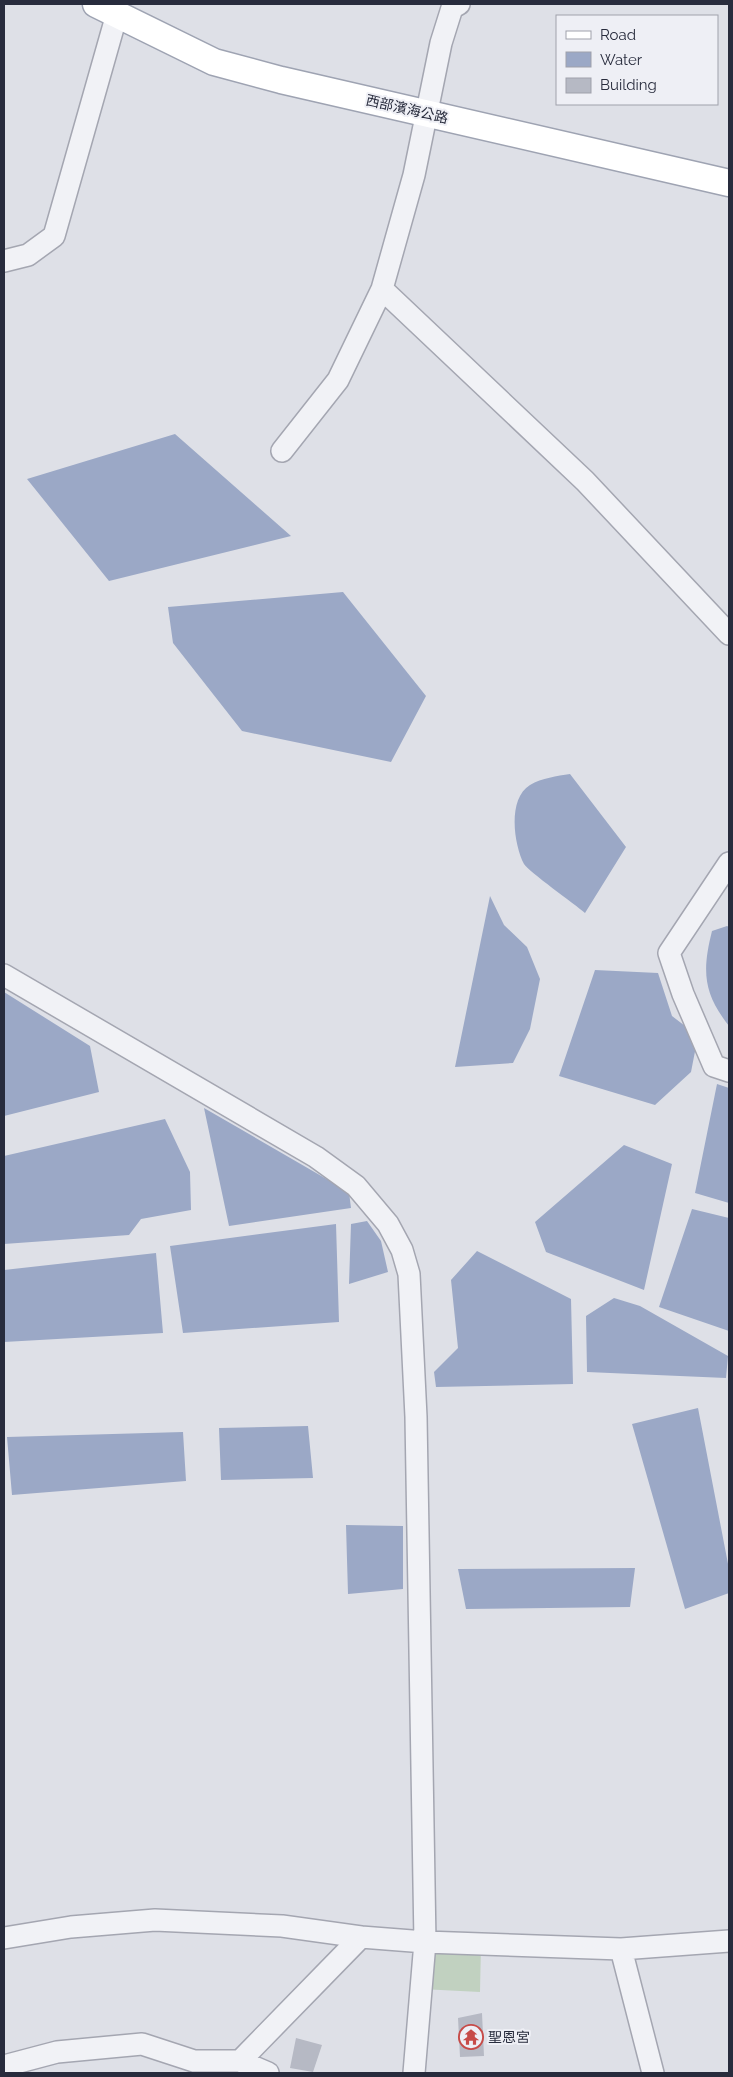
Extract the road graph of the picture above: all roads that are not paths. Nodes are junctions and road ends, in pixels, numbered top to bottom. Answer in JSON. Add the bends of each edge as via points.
{"nodes":[{"id":1,"x":459,"y":4,"type":"edge"},
{"id":2,"x":107,"y":9,"type":"edge"},
{"id":3,"x":428,"y":114,"type":"junction"},
{"id":4,"x":729,"y":183,"type":"edge"},
{"id":5,"x":4,"y":261,"type":"edge"},
{"id":6,"x":382,"y":289,"type":"junction"},
{"id":7,"x":282,"y":451,"type":"dead end"},
{"id":8,"x":729,"y":634,"type":"edge"},
{"id":9,"x":729,"y":864,"type":"edge"},
{"id":10,"x":4,"y":975,"type":"edge"},
{"id":11,"x":729,"y":1071,"type":"edge"},
{"id":12,"x":361,"y":1937,"type":"junction"},
{"id":13,"x":4,"y":1938,"type":"edge"},
{"id":14,"x":729,"y":1941,"type":"edge"},
{"id":15,"x":425,"y":1942,"type":"junction"},
{"id":16,"x":621,"y":1949,"type":"junction"},
{"id":17,"x":240,"y":2061,"type":"junction"},
{"id":18,"x":4,"y":2066,"type":"edge"},
{"id":19,"x":193,"y":2067,"type":"edge"},
{"id":20,"x":268,"y":2073,"type":"edge"},
{"id":21,"x":414,"y":2073,"type":"edge"},
{"id":22,"x":653,"y":2073,"type":"edge"}],
"edges":[{"from":1,"to":3,"type":"street","via":[[452,8],[442,43]]},
{"from":2,"to":3,"type":"main road","name":"西部濱海公路","via":[[214,62]]},
{"from":2,"to":5,"type":"street","via":[[54,236],[28,255]]},
{"from":3,"to":4,"type":"main road","name":"西部濱海公路"},
{"from":3,"to":6,"type":"street"},
{"from":6,"to":7,"type":"street","via":[[338,380]]},
{"from":6,"to":8,"type":"street","via":[[585,481]]},
{"from":9,"to":11,"type":"street","via":[[669,953],[714,1066]]},
{"from":10,"to":15,"type":"street","via":[[316,1157],[356,1186],[388,1224],[402,1250],[409,1274],[416,1417]]},
{"from":12,"to":13,"type":"street","via":[[282,1926],[155,1920],[71,1927]]},
{"from":12,"to":15,"type":"street"},
{"from":12,"to":17,"type":"street"},
{"from":14,"to":16,"type":"street"},
{"from":15,"to":16,"type":"street"},
{"from":15,"to":21,"type":"street"},
{"from":16,"to":22,"type":"street"},
{"from":17,"to":19,"type":"street"},
{"from":17,"to":20,"type":"street"},
{"from":18,"to":19,"type":"street","via":[[57,2052],[142,2044]]}]}
